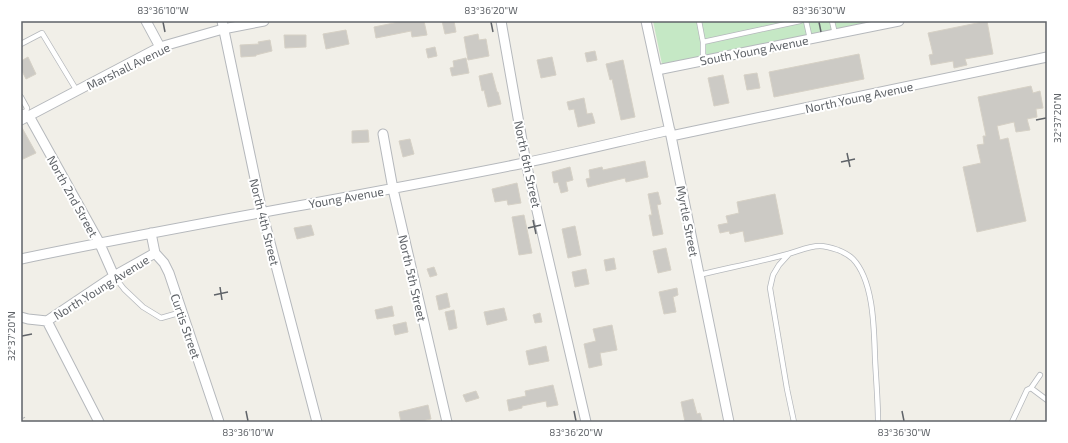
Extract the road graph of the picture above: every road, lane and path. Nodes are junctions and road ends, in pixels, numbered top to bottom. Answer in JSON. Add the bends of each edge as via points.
{"nodes":[{"id":1,"x":146,"y":21,"type":"edge"},
{"id":2,"x":264,"y":21,"type":"edge"},
{"id":3,"x":501,"y":21,"type":"edge"},
{"id":4,"x":646,"y":21,"type":"edge"},
{"id":5,"x":699,"y":21,"type":"edge"},
{"id":6,"x":800,"y":21,"type":"edge"},
{"id":7,"x":806,"y":21,"type":"edge"},
{"id":8,"x":832,"y":21,"type":"edge"},
{"id":9,"x":899,"y":21,"type":"edge"},
{"id":10,"x":222,"y":25,"type":"edge"},
{"id":11,"x":835,"y":34,"type":"junction"},
{"id":12,"x":810,"y":39,"type":"junction"},
{"id":13,"x":703,"y":42,"type":"junction"},
{"id":14,"x":21,"y":44,"type":"edge"},
{"id":15,"x":160,"y":48,"type":"junction"},
{"id":16,"x":1047,"y":57,"type":"edge"},
{"id":17,"x":703,"y":61,"type":"junction"},
{"id":18,"x":657,"y":70,"type":"junction"},
{"id":19,"x":77,"y":91,"type":"junction"},
{"id":20,"x":21,"y":97,"type":"edge"},
{"id":21,"x":24,"y":115,"type":"edge"},
{"id":22,"x":671,"y":133,"type":"junction"},
{"id":23,"x":383,"y":134,"type":"dead end"},
{"id":24,"x":526,"y":163,"type":"junction"},
{"id":25,"x":393,"y":188,"type":"junction"},
{"id":26,"x":262,"y":212,"type":"junction"},
{"id":27,"x":151,"y":233,"type":"junction"},
{"id":28,"x":99,"y":242,"type":"junction"},
{"id":29,"x":155,"y":253,"type":"junction"},
{"id":30,"x":789,"y":254,"type":"junction"},
{"id":31,"x":21,"y":259,"type":"edge"},
{"id":32,"x":698,"y":275,"type":"junction"},
{"id":33,"x":114,"y":276,"type":"junction"},
{"id":34,"x":182,"y":312,"type":"junction"},
{"id":35,"x":21,"y":317,"type":"edge"},
{"id":36,"x":47,"y":321,"type":"junction"},
{"id":37,"x":1040,"y":375,"type":"dead end"},
{"id":38,"x":1032,"y":388,"type":"junction"},
{"id":39,"x":1047,"y":400,"type":"edge"},
{"id":40,"x":99,"y":422,"type":"edge"},
{"id":41,"x":219,"y":422,"type":"edge"},
{"id":42,"x":317,"y":422,"type":"edge"},
{"id":43,"x":447,"y":422,"type":"edge"},
{"id":44,"x":586,"y":422,"type":"edge"},
{"id":45,"x":729,"y":422,"type":"edge"},
{"id":46,"x":794,"y":422,"type":"edge"},
{"id":47,"x":878,"y":422,"type":"edge"},
{"id":48,"x":1012,"y":422,"type":"edge"}],
"edges":[{"from":1,"to":15,"type":"street"},
{"from":2,"to":10,"type":"street","name":"Marshall Avenue"},
{"from":3,"to":24,"type":"street","name":"North 6th Street"},
{"from":4,"to":18,"type":"street","name":"Myrtle Street"},
{"from":5,"to":13,"type":"lane"},
{"from":6,"to":13,"type":"lane"},
{"from":7,"to":12,"type":"lane"},
{"from":8,"to":11,"type":"lane"},
{"from":9,"to":11,"type":"street","name":"South Young Avenue"},
{"from":10,"to":15,"type":"street","name":"Marshall Avenue"},
{"from":10,"to":26,"type":"street","name":"North 4th Street"},
{"from":11,"to":12,"type":"street","name":"South Young Avenue"},
{"from":12,"to":17,"type":"street","name":"South Young Avenue"},
{"from":13,"to":17,"type":"lane"},
{"from":14,"to":19,"type":"lane","via":[[42,33]]},
{"from":15,"to":19,"type":"street","name":"Marshall Avenue"},
{"from":16,"to":22,"type":"street","name":"North Young Avenue"},
{"from":17,"to":18,"type":"street","name":"South Young Avenue"},
{"from":18,"to":22,"type":"street","name":"Myrtle Street"},
{"from":19,"to":21,"type":"street","name":"Marshall Avenue"},
{"from":20,"to":21,"type":"lane","via":[[27,108]]},
{"from":21,"to":28,"type":"street","name":"North 2nd Street"},
{"from":22,"to":24,"type":"street","name":"Young Avenue"},
{"from":22,"to":32,"type":"street","name":"Myrtle Street"},
{"from":23,"to":25,"type":"street","name":"North 5th Street"},
{"from":24,"to":25,"type":"street","name":"Young Avenue"},
{"from":24,"to":44,"type":"street","name":"North 6th Street"},
{"from":25,"to":26,"type":"street","name":"Young Avenue"},
{"from":25,"to":43,"type":"street","name":"North 5th Street"},
{"from":26,"to":27,"type":"street","name":"Young Avenue"},
{"from":26,"to":42,"type":"street","name":"North 4th Street"},
{"from":27,"to":28,"type":"street","name":"Young Avenue"},
{"from":27,"to":29,"type":"street","name":"Curtis Street"},
{"from":28,"to":31,"type":"street","name":"Young Avenue"},
{"from":28,"to":33,"type":"street","name":"North 2nd Street"},
{"from":29,"to":33,"type":"street","name":"North Young Avenue"},
{"from":29,"to":34,"type":"street","name":"Curtis Street","via":[[169,273]]},
{"from":30,"to":32,"type":"lane"},
{"from":30,"to":46,"type":"lane","via":[[773,275],[770,288]]},
{"from":30,"to":47,"type":"lane","via":[[806,248],[831,247],[853,259],[860,268],[868,286],[871,304]]},
{"from":32,"to":45,"type":"street","name":"Myrtle Street"},
{"from":33,"to":34,"type":"lane","via":[[143,307],[161,318]]},
{"from":33,"to":36,"type":"street","name":"North Young Avenue"},
{"from":34,"to":41,"type":"street","name":"Curtis Street"},
{"from":35,"to":36,"type":"street"},
{"from":36,"to":40,"type":"street"},
{"from":37,"to":38,"type":"lane"},
{"from":38,"to":39,"type":"lane"},
{"from":38,"to":48,"type":"lane","via":[[1027,390]]}]}
